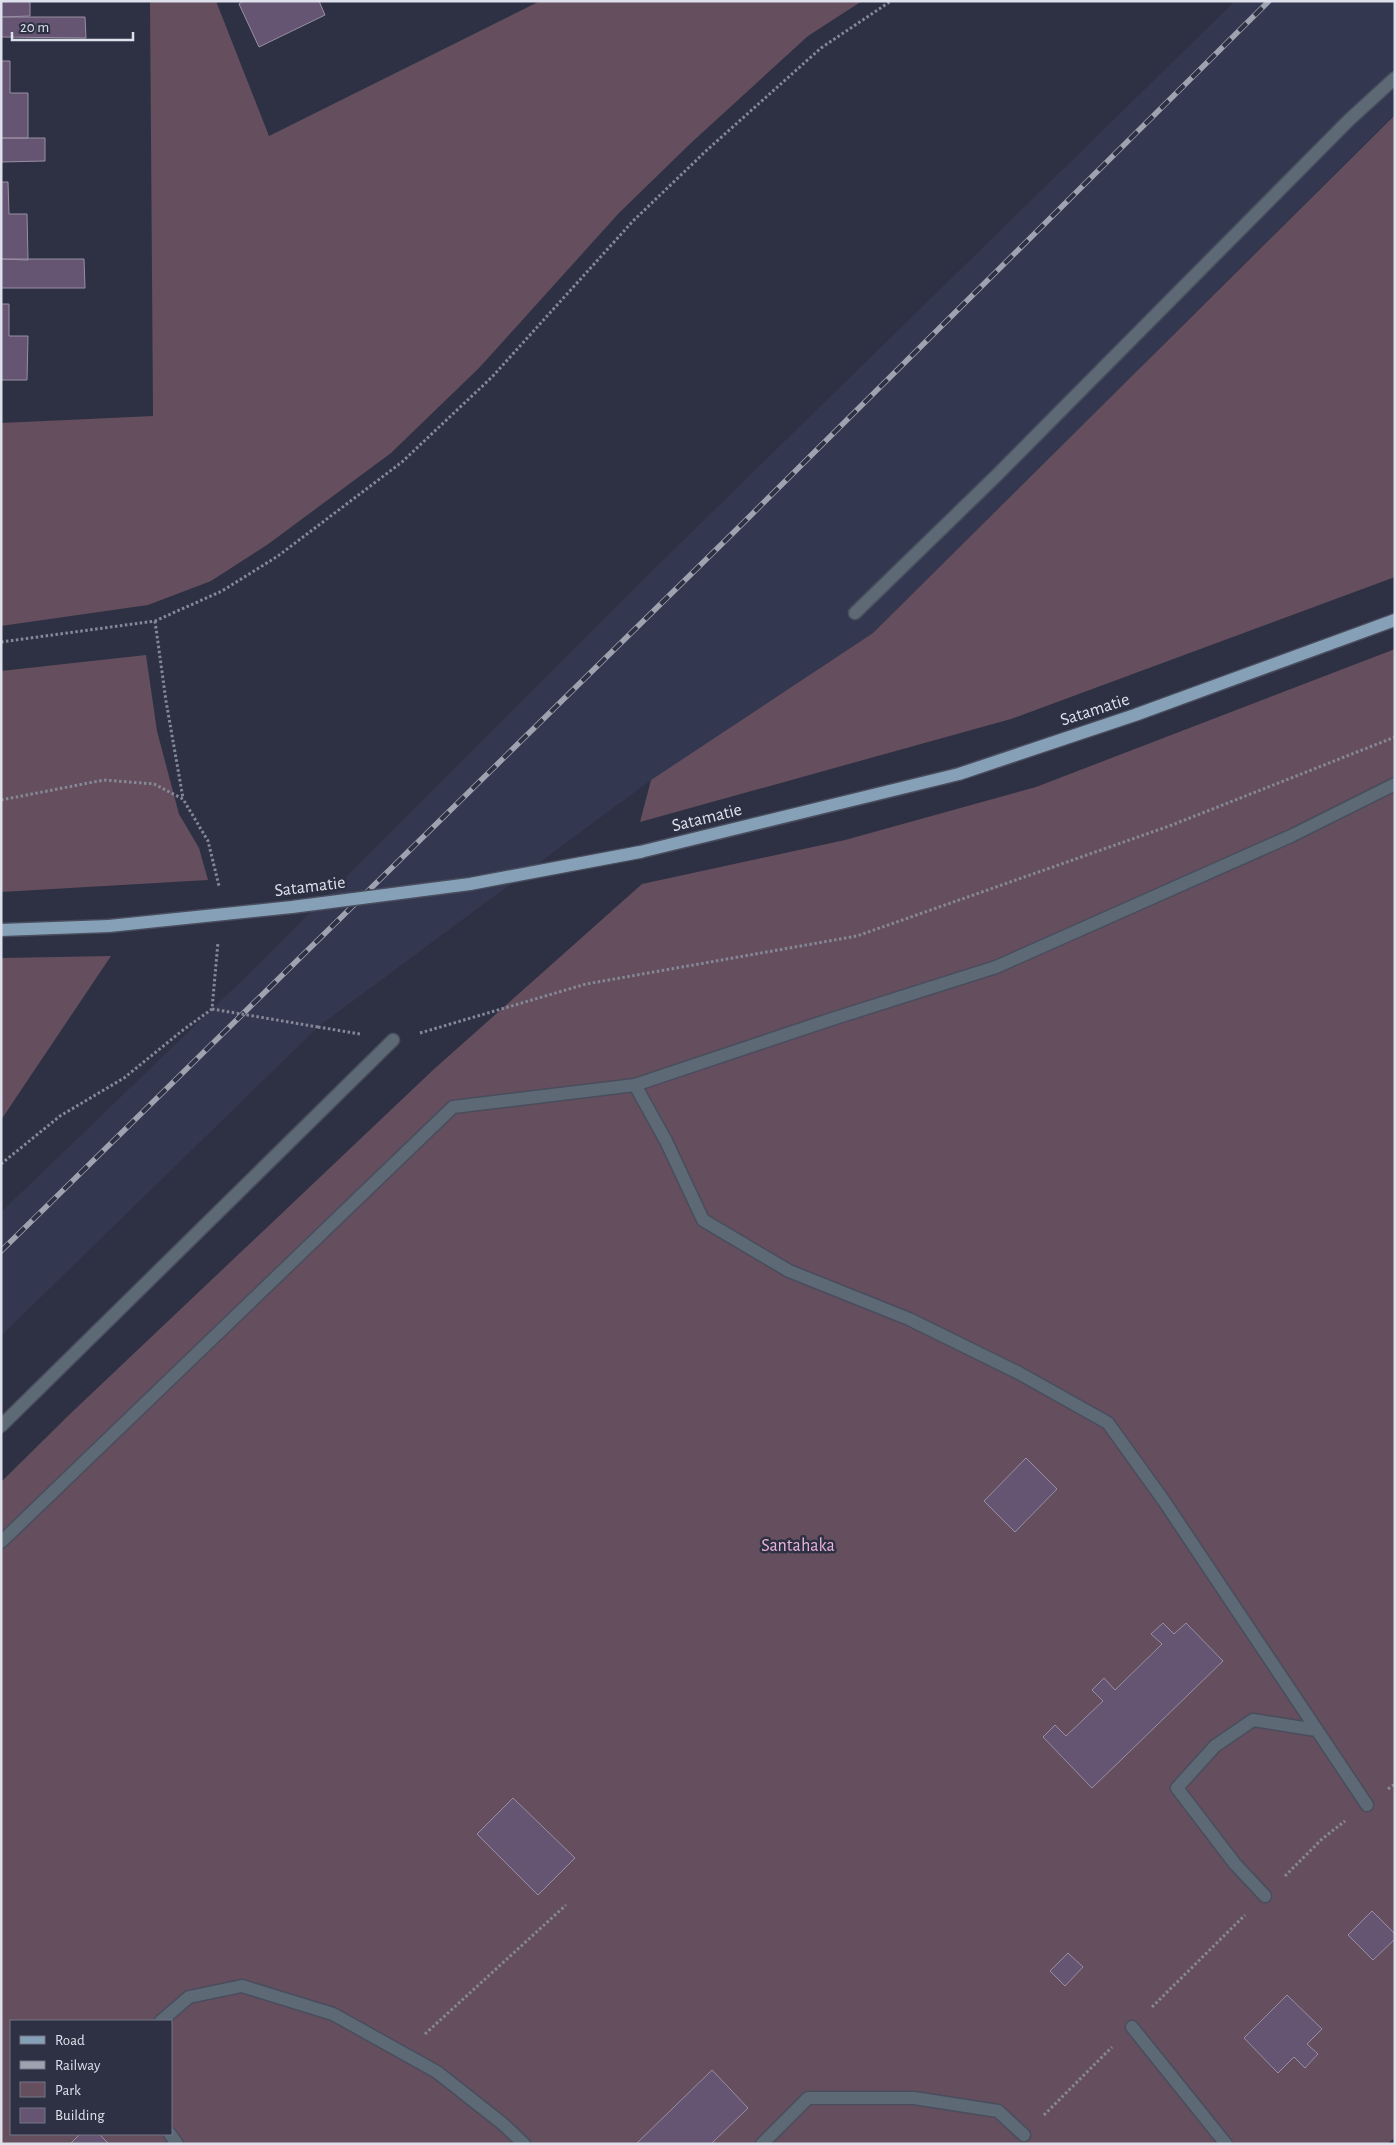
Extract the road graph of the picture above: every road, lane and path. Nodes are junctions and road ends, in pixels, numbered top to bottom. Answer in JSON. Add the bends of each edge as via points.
{"nodes":[{"id":1,"x":891,"y":1,"type":"edge"},
{"id":2,"x":1395,"y":78,"type":"edge"},
{"id":3,"x":855,"y":613,"type":"dead end"},
{"id":4,"x":1395,"y":620,"type":"edge"},
{"id":5,"x":155,"y":622,"type":"junction"},
{"id":6,"x":1,"y":642,"type":"edge"},
{"id":7,"x":1395,"y":737,"type":"edge"},
{"id":8,"x":1395,"y":784,"type":"edge"},
{"id":9,"x":183,"y":799,"type":"dead end"},
{"id":10,"x":1,"y":930,"type":"edge"},
{"id":11,"x":212,"y":1009,"type":"dead end"},
{"id":12,"x":393,"y":1040,"type":"junction"},
{"id":13,"x":635,"y":1085,"type":"junction"},
{"id":14,"x":1,"y":1426,"type":"edge"},
{"id":15,"x":1,"y":1542,"type":"edge"},
{"id":16,"x":1316,"y":1730,"type":"junction"},
{"id":17,"x":1395,"y":1784,"type":"edge"},
{"id":18,"x":1367,"y":1805,"type":"junction"},
{"id":19,"x":1265,"y":1896,"type":"junction"},
{"id":20,"x":566,"y":1905,"type":"dead end"},
{"id":21,"x":162,"y":2020,"type":"edge"},
{"id":22,"x":1132,"y":2027,"type":"junction"},
{"id":23,"x":404,"y":2054,"type":"junction"},
{"id":24,"x":1024,"y":2135,"type":"joint"},
{"id":25,"x":524,"y":2144,"type":"edge"},
{"id":26,"x":762,"y":2144,"type":"edge"},
{"id":27,"x":1226,"y":2144,"type":"edge"}],
"edges":[{"from":1,"to":5,"type":"path","via":[[821,48],[707,150],[633,221],[492,377],[402,462],[278,556],[222,591]]},
{"from":2,"to":3,"type":"lane","via":[[1349,120],[997,476]]},
{"from":4,"to":10,"type":"main road","name":"Satamatie","bridge":true,"via":[[1135,715],[959,774],[640,852],[470,884],[292,907],[109,926]]},
{"from":5,"to":6,"type":"path"},
{"from":5,"to":9,"type":"path"},
{"from":7,"to":12,"type":"path","via":[[1172,824],[857,936],[586,984]]},
{"from":8,"to":13,"type":"lane","via":[[1291,836],[996,967]]},
{"from":11,"to":12,"type":"path","bridge":true},
{"from":12,"to":14,"type":"lane"},
{"from":13,"to":15,"type":"lane","via":[[452,1107]]},
{"from":13,"to":16,"type":"lane","via":[[703,1220],[789,1271],[909,1319],[1019,1373],[1108,1423],[1164,1501]]},
{"from":16,"to":18,"type":"lane"},
{"from":16,"to":19,"type":"lane","via":[[1253,1720],[1215,1746],[1178,1788],[1235,1864]]},
{"from":17,"to":18,"type":"path"},
{"from":18,"to":19,"type":"path","via":[[1322,1839]]},
{"from":19,"to":22,"type":"path"},
{"from":20,"to":23,"type":"path"},
{"from":21,"to":23,"type":"lane","via":[[189,1997],[242,1986],[333,2014]]},
{"from":22,"to":24,"type":"path"},
{"from":22,"to":27,"type":"lane"},
{"from":23,"to":25,"type":"lane","via":[[437,2072],[504,2124]]},
{"from":24,"to":26,"type":"lane","via":[[998,2111],[914,2098],[808,2098]]}]}
